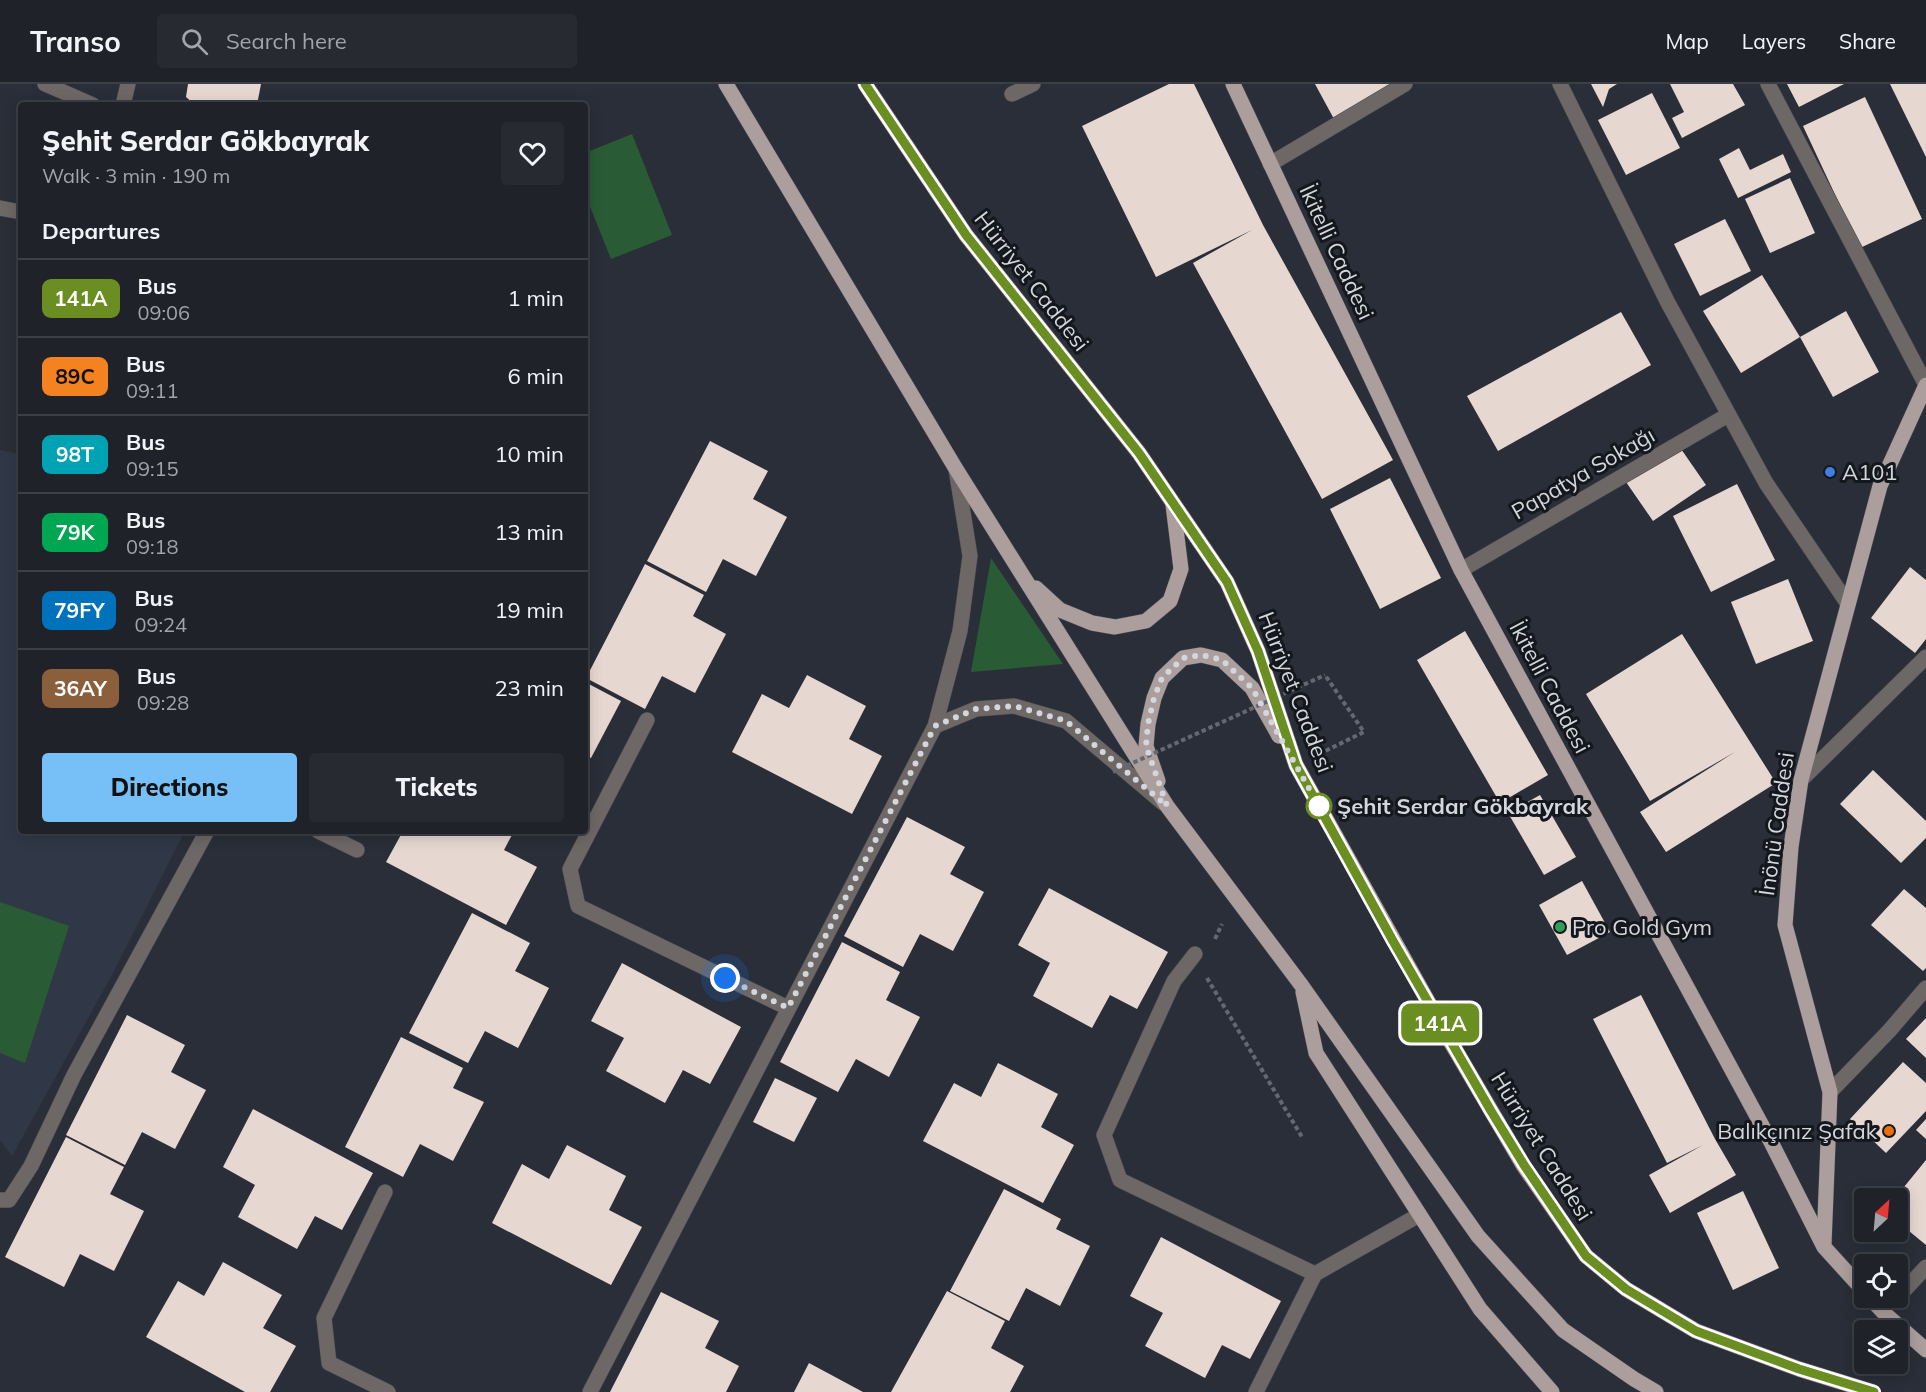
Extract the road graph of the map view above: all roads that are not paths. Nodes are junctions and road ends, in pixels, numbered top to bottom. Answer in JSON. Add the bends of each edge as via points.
{"nodes":[{"id":1,"x":45,"y":84,"type":"edge"},
{"id":2,"x":128,"y":84,"type":"edge"},
{"id":3,"x":726,"y":84,"type":"edge"},
{"id":4,"x":865,"y":84,"type":"edge"},
{"id":5,"x":1033,"y":84,"type":"edge"},
{"id":6,"x":1233,"y":84,"type":"edge"},
{"id":7,"x":1406,"y":84,"type":"edge"},
{"id":8,"x":1560,"y":84,"type":"edge"},
{"id":9,"x":1768,"y":84,"type":"edge"},
{"id":10,"x":1012,"y":94,"type":"dead end"},
{"id":11,"x":86,"y":102,"type":"edge"},
{"id":12,"x":124,"y":102,"type":"edge"},
{"id":13,"x":1270,"y":164,"type":"junction"},
{"id":14,"x":0,"y":208,"type":"edge"},
{"id":15,"x":18,"y":211,"type":"edge"},
{"id":16,"x":1926,"y":385,"type":"edge"},
{"id":17,"x":1728,"y":415,"type":"junction"},
{"id":18,"x":956,"y":469,"type":"junction"},
{"id":19,"x":1172,"y":501,"type":"junction"},
{"id":20,"x":1461,"y":570,"type":"junction"},
{"id":21,"x":1020,"y":574,"type":"junction"},
{"id":22,"x":1848,"y":604,"type":"junction"},
{"id":23,"x":1926,"y":657,"type":"edge"},
{"id":24,"x":648,"y":720,"type":"dead end"},
{"id":25,"x":935,"y":726,"type":"junction"},
{"id":26,"x":1296,"y":765,"type":"junction"},
{"id":27,"x":1801,"y":780,"type":"junction"},
{"id":28,"x":1167,"y":806,"type":"junction"},
{"id":29,"x":205,"y":834,"type":"edge"},
{"id":30,"x":324,"y":834,"type":"edge"},
{"id":31,"x":357,"y":850,"type":"dead end"},
{"id":32,"x":1195,"y":954,"type":"dead end"},
{"id":33,"x":1302,"y":986,"type":"junction"},
{"id":34,"x":1926,"y":988,"type":"edge"},
{"id":35,"x":788,"y":1008,"type":"junction"},
{"id":36,"x":1830,"y":1092,"type":"junction"},
{"id":37,"x":385,"y":1192,"type":"dead end"},
{"id":38,"x":0,"y":1200,"type":"edge"},
{"id":39,"x":1419,"y":1215,"type":"junction"},
{"id":40,"x":1824,"y":1246,"type":"junction"},
{"id":41,"x":1926,"y":1267,"type":"edge"},
{"id":42,"x":1316,"y":1274,"type":"junction"},
{"id":43,"x":1854,"y":1280,"type":"edge"},
{"id":44,"x":1908,"y":1286,"type":"edge"},
{"id":45,"x":1879,"y":1308,"type":"edge"},
{"id":46,"x":1887,"y":1308,"type":"edge"},
{"id":47,"x":1883,"y":1312,"type":"junction"},
{"id":48,"x":1926,"y":1350,"type":"edge"},
{"id":49,"x":388,"y":1392,"type":"edge"},
{"id":50,"x":590,"y":1392,"type":"edge"},
{"id":51,"x":1256,"y":1392,"type":"edge"},
{"id":52,"x":1552,"y":1392,"type":"edge"},
{"id":53,"x":1656,"y":1392,"type":"edge"},
{"id":54,"x":1874,"y":1392,"type":"edge"}],
"edges":[{"from":1,"to":11,"type":"street"},
{"from":2,"to":12,"type":"street"},
{"from":3,"to":18,"type":"main road"},
{"from":4,"to":19,"type":"main road","name":"Hürriyet Caddesi","via":[[966,235],[1139,453]]},
{"from":5,"to":10,"type":"street"},
{"from":6,"to":13,"type":"main road","name":"İkitelli Caddesi"},
{"from":7,"to":13,"type":"street"},
{"from":8,"to":17,"type":"street"},
{"from":9,"to":16,"type":"street"},
{"from":13,"to":20,"type":"main road","name":"İkitelli Caddesi"},
{"from":14,"to":15,"type":"street"},
{"from":16,"to":22,"type":"main road","name":"İnönü Caddesi","via":[[1880,486]]},
{"from":17,"to":20,"type":"street","name":"Papatya Sokağı"},
{"from":17,"to":22,"type":"street","via":[[1766,483]]},
{"from":18,"to":21,"type":"main road"},
{"from":18,"to":25,"type":"street","via":[[970,556],[960,631]]},
{"from":19,"to":21,"type":"main road","via":[[1181,569],[1170,601],[1146,621],[1115,627],[1092,622],[1060,610]]},
{"from":19,"to":26,"type":"main road","name":"Hürriyet Caddesi","via":[[1227,582],[1258,651]]},
{"from":20,"to":40,"type":"main road","name":"İkitelli Caddesi"},
{"from":21,"to":28,"type":"main road"},
{"from":22,"to":27,"type":"main road","name":"İnönü Caddesi"},
{"from":23,"to":27,"type":"street"},
{"from":24,"to":35,"type":"street","via":[[570,869],[578,906]]},
{"from":25,"to":28,"type":"street","via":[[976,709],[1014,706],[1066,721]]},
{"from":25,"to":35,"type":"street"},
{"from":26,"to":28,"type":"main road","via":[[1252,688],[1222,660],[1201,655],[1183,658],[1162,678],[1148,724],[1146,746]]},
{"from":26,"to":54,"type":"main road","name":"Hürriyet Caddesi","via":[[1500,1126],[1586,1256],[1626,1289],[1696,1331]]},
{"from":27,"to":36,"type":"main road","name":"İnönü Caddesi","via":[[1785,925]]},
{"from":28,"to":33,"type":"main road"},
{"from":29,"to":38,"type":"street","via":[[74,1075],[31,1166],[9,1200]]},
{"from":30,"to":31,"type":"street"},
{"from":32,"to":42,"type":"street","via":[[1174,981],[1104,1134],[1120,1180]]},
{"from":33,"to":39,"type":"main road","via":[[1316,1053]]},
{"from":33,"to":53,"type":"main road","via":[[1478,1236],[1563,1330]]},
{"from":34,"to":36,"type":"street"},
{"from":35,"to":50,"type":"street"},
{"from":36,"to":40,"type":"main road","name":"İnönü Caddesi"},
{"from":37,"to":49,"type":"street","via":[[324,1317],[329,1363]]},
{"from":39,"to":42,"type":"street"},
{"from":39,"to":52,"type":"main road","via":[[1480,1309]]},
{"from":40,"to":43,"type":"main road","name":"İkitelli Caddesi"},
{"from":41,"to":44,"type":"street"},
{"from":42,"to":51,"type":"street"},
{"from":45,"to":47,"type":"main road"},
{"from":46,"to":47,"type":"street"},
{"from":47,"to":48,"type":"main road"}]}
